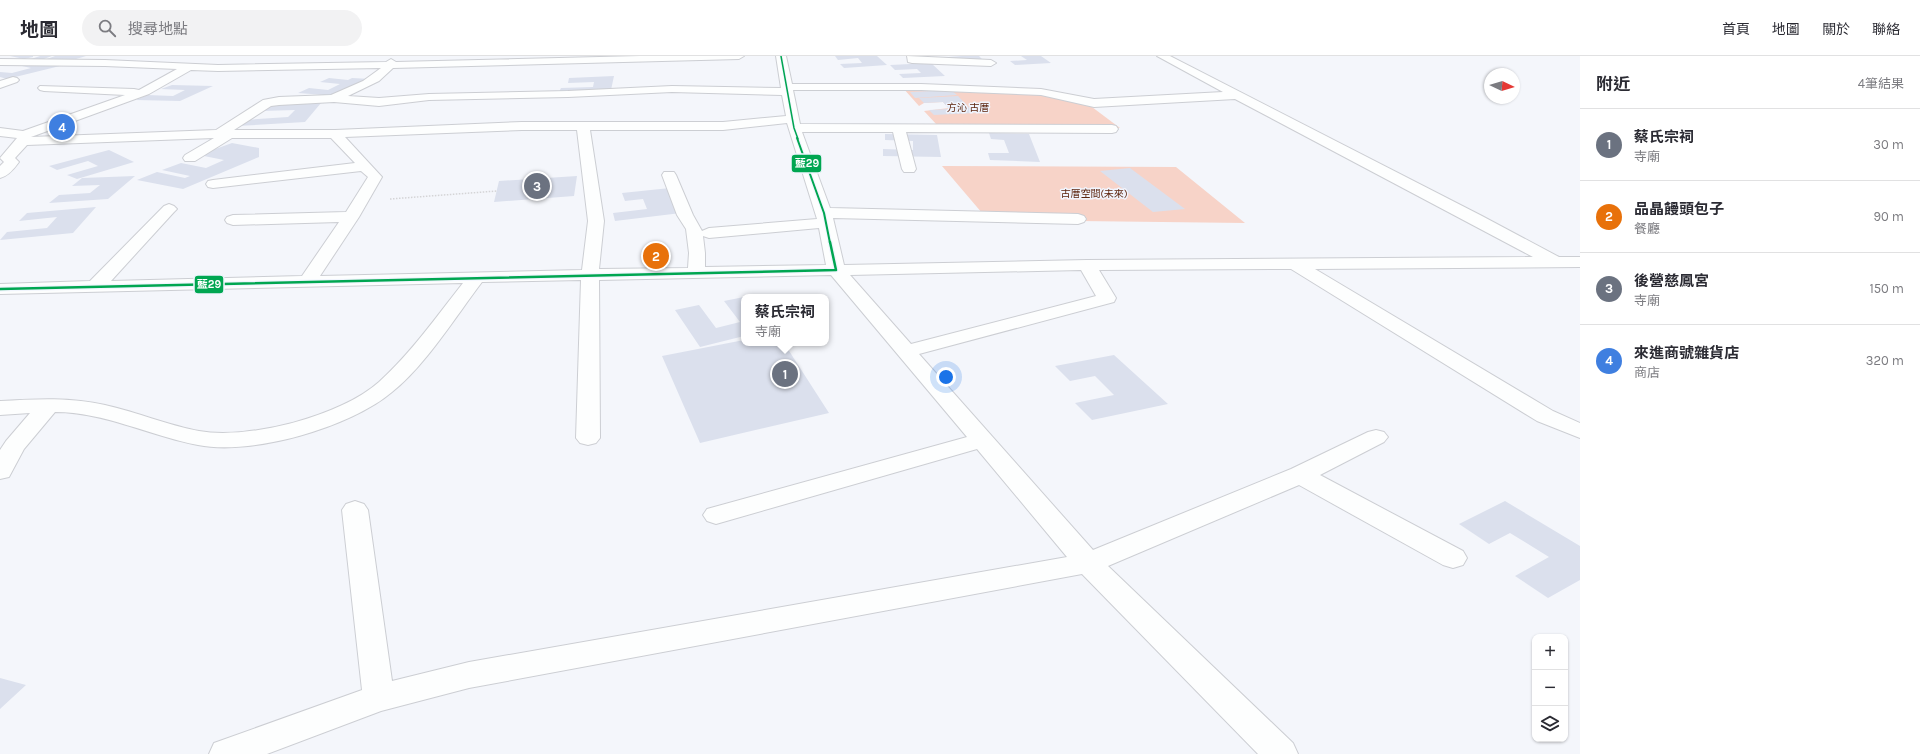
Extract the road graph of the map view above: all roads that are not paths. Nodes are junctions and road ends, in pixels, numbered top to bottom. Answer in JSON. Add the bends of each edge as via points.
{"nodes":[{"id":1,"x":89,"y":56,"type":"edge"},
{"id":2,"x":200,"y":56,"type":"edge"},
{"id":3,"x":739,"y":56,"type":"edge"},
{"id":4,"x":781,"y":56,"type":"edge"},
{"id":5,"x":912,"y":56,"type":"edge"},
{"id":6,"x":1162,"y":56,"type":"edge"},
{"id":7,"x":587,"y":58,"type":"edge"},
{"id":8,"x":392,"y":61,"type":"edge"},
{"id":9,"x":0,"y":62,"type":"edge"},
{"id":10,"x":70,"y":62,"type":"junction"},
{"id":11,"x":991,"y":63,"type":"dead end"},
{"id":12,"x":443,"y":65,"type":"junction"},
{"id":13,"x":188,"y":68,"type":"junction"},
{"id":14,"x":13,"y":80,"type":"dead end"},
{"id":15,"x":0,"y":85,"type":"edge"},
{"id":16,"x":44,"y":88,"type":"dead end"},
{"id":17,"x":787,"y":90,"type":"junction"},
{"id":18,"x":145,"y":92,"type":"junction"},
{"id":19,"x":1237,"y":95,"type":"junction"},
{"id":20,"x":429,"y":97,"type":"junction"},
{"id":21,"x":334,"y":98,"type":"junction"},
{"id":22,"x":531,"y":115,"type":"dead end"},
{"id":23,"x":793,"y":124,"type":"junction"},
{"id":24,"x":522,"y":126,"type":"junction"},
{"id":25,"x":583,"y":126,"type":"junction"},
{"id":26,"x":898,"y":128,"type":"junction"},
{"id":27,"x":1112,"y":129,"type":"dead end"},
{"id":28,"x":0,"y":132,"type":"edge"},
{"id":29,"x":224,"y":134,"type":"junction"},
{"id":30,"x":335,"y":134,"type":"junction"},
{"id":31,"x":23,"y":138,"type":"junction"},
{"id":32,"x":4,"y":158,"type":"edge"},
{"id":33,"x":190,"y":158,"type":"dead end"},
{"id":34,"x":366,"y":166,"type":"junction"},
{"id":35,"x":909,"y":168,"type":"dead end"},
{"id":36,"x":0,"y":174,"type":"edge"},
{"id":37,"x":669,"y":176,"type":"dead end"},
{"id":38,"x":213,"y":184,"type":"dead end"},
{"id":39,"x":168,"y":209,"type":"dead end"},
{"id":40,"x":351,"y":217,"type":"junction"},
{"id":41,"x":825,"y":218,"type":"junction"},
{"id":42,"x":1078,"y":219,"type":"dead end"},
{"id":43,"x":233,"y":220,"type":"dead end"},
{"id":44,"x":709,"y":233,"type":"dead end"},
{"id":45,"x":1556,"y":262,"type":"junction"},
{"id":46,"x":1580,"y":262,"type":"edge"},
{"id":47,"x":1293,"y":263,"type":"junction"},
{"id":48,"x":1087,"y":265,"type":"junction"},
{"id":49,"x":836,"y":270,"type":"junction"},
{"id":50,"x":696,"y":273,"type":"junction"},
{"id":51,"x":590,"y":275,"type":"junction"},
{"id":52,"x":477,"y":277,"type":"junction"},
{"id":53,"x":308,"y":281,"type":"junction"},
{"id":54,"x":95,"y":287,"type":"junction"},
{"id":55,"x":0,"y":289,"type":"edge"},
{"id":56,"x":906,"y":351,"type":"junction"},
{"id":57,"x":49,"y":404,"type":"junction"},
{"id":58,"x":0,"y":408,"type":"edge"},
{"id":59,"x":1580,"y":431,"type":"edge"},
{"id":60,"x":1376,"y":437,"type":"dead end"},
{"id":61,"x":588,"y":438,"type":"dead end"},
{"id":62,"x":983,"y":440,"type":"junction"},
{"id":63,"x":0,"y":471,"type":"edge"},
{"id":64,"x":1300,"y":475,"type":"junction"},
{"id":65,"x":355,"y":510,"type":"dead end"},
{"id":66,"x":716,"y":515,"type":"dead end"},
{"id":67,"x":1453,"y":558,"type":"dead end"},
{"id":68,"x":1088,"y":563,"type":"junction"},
{"id":69,"x":379,"y":698,"type":"junction"},
{"id":70,"x":226,"y":754,"type":"edge"},
{"id":71,"x":1281,"y":754,"type":"edge"}],
"edges":[{"from":1,"to":10,"type":"street"},
{"from":2,"to":13,"type":"street"},
{"from":3,"to":7,"type":"street"},
{"from":4,"to":17,"type":"street"},
{"from":5,"to":11,"type":"street","via":[[912,60]]},
{"from":6,"to":19,"type":"street"},
{"from":7,"to":12,"type":"street","via":[[548,66]]},
{"from":8,"to":12,"type":"street"},
{"from":8,"to":13,"type":"street"},
{"from":8,"to":21,"type":"street","via":[[386,71],[370,82]]},
{"from":9,"to":10,"type":"street"},
{"from":10,"to":13,"type":"street"},
{"from":12,"to":20,"type":"street"},
{"from":13,"to":18,"type":"street"},
{"from":14,"to":15,"type":"street"},
{"from":16,"to":18,"type":"street"},
{"from":17,"to":19,"type":"street","via":[[921,87],[1041,92],[1094,103]]},
{"from":17,"to":20,"type":"street","via":[[672,89]]},
{"from":17,"to":23,"type":"street"},
{"from":18,"to":31,"type":"street"},
{"from":19,"to":45,"type":"street"},
{"from":20,"to":21,"type":"street","via":[[379,102]]},
{"from":21,"to":29,"type":"street","via":[[267,103]]},
{"from":22,"to":24,"type":"street"},
{"from":23,"to":25,"type":"street"},
{"from":23,"to":26,"type":"street"},
{"from":23,"to":41,"type":"street"},
{"from":24,"to":25,"type":"street"},
{"from":24,"to":30,"type":"street"},
{"from":25,"to":51,"type":"street","via":[[596,221]]},
{"from":26,"to":27,"type":"street"},
{"from":26,"to":35,"type":"street"},
{"from":28,"to":31,"type":"street"},
{"from":29,"to":30,"type":"street"},
{"from":29,"to":31,"type":"street"},
{"from":29,"to":33,"type":"street"},
{"from":30,"to":34,"type":"street"},
{"from":31,"to":32,"type":"street"},
{"from":32,"to":36,"type":"street","via":[[12,162]]},
{"from":34,"to":38,"type":"street"},
{"from":34,"to":40,"type":"street","via":[[376,177]]},
{"from":37,"to":50,"type":"street","via":[[685,215],[694,229]]},
{"from":39,"to":54,"type":"street"},
{"from":40,"to":43,"type":"street"},
{"from":40,"to":53,"type":"street"},
{"from":41,"to":42,"type":"street"},
{"from":41,"to":44,"type":"street"},
{"from":41,"to":49,"type":"street"},
{"from":45,"to":46,"type":"street"},
{"from":45,"to":47,"type":"street"},
{"from":47,"to":48,"type":"street"},
{"from":47,"to":59,"type":"street","via":[[1545,416]]},
{"from":48,"to":49,"type":"street"},
{"from":48,"to":56,"type":"street","via":[[1107,298]]},
{"from":49,"to":50,"type":"street"},
{"from":49,"to":56,"type":"street"},
{"from":50,"to":51,"type":"street"},
{"from":51,"to":52,"type":"street"},
{"from":51,"to":61,"type":"street"},
{"from":52,"to":53,"type":"street"},
{"from":52,"to":57,"type":"street","via":[[386,388],[360,405],[336,416],[276,434],[232,441],[199,438],[94,409]]},
{"from":53,"to":54,"type":"street"},
{"from":54,"to":55,"type":"street"},
{"from":56,"to":62,"type":"street"},
{"from":57,"to":58,"type":"street"},
{"from":57,"to":63,"type":"street","via":[[14,446]]},
{"from":60,"to":64,"type":"street"},
{"from":62,"to":66,"type":"street"},
{"from":62,"to":68,"type":"street"},
{"from":64,"to":67,"type":"street"},
{"from":64,"to":68,"type":"street"},
{"from":65,"to":69,"type":"street"},
{"from":68,"to":69,"type":"street","via":[[469,675]]},
{"from":68,"to":71,"type":"street"},
{"from":69,"to":70,"type":"street"}]}
